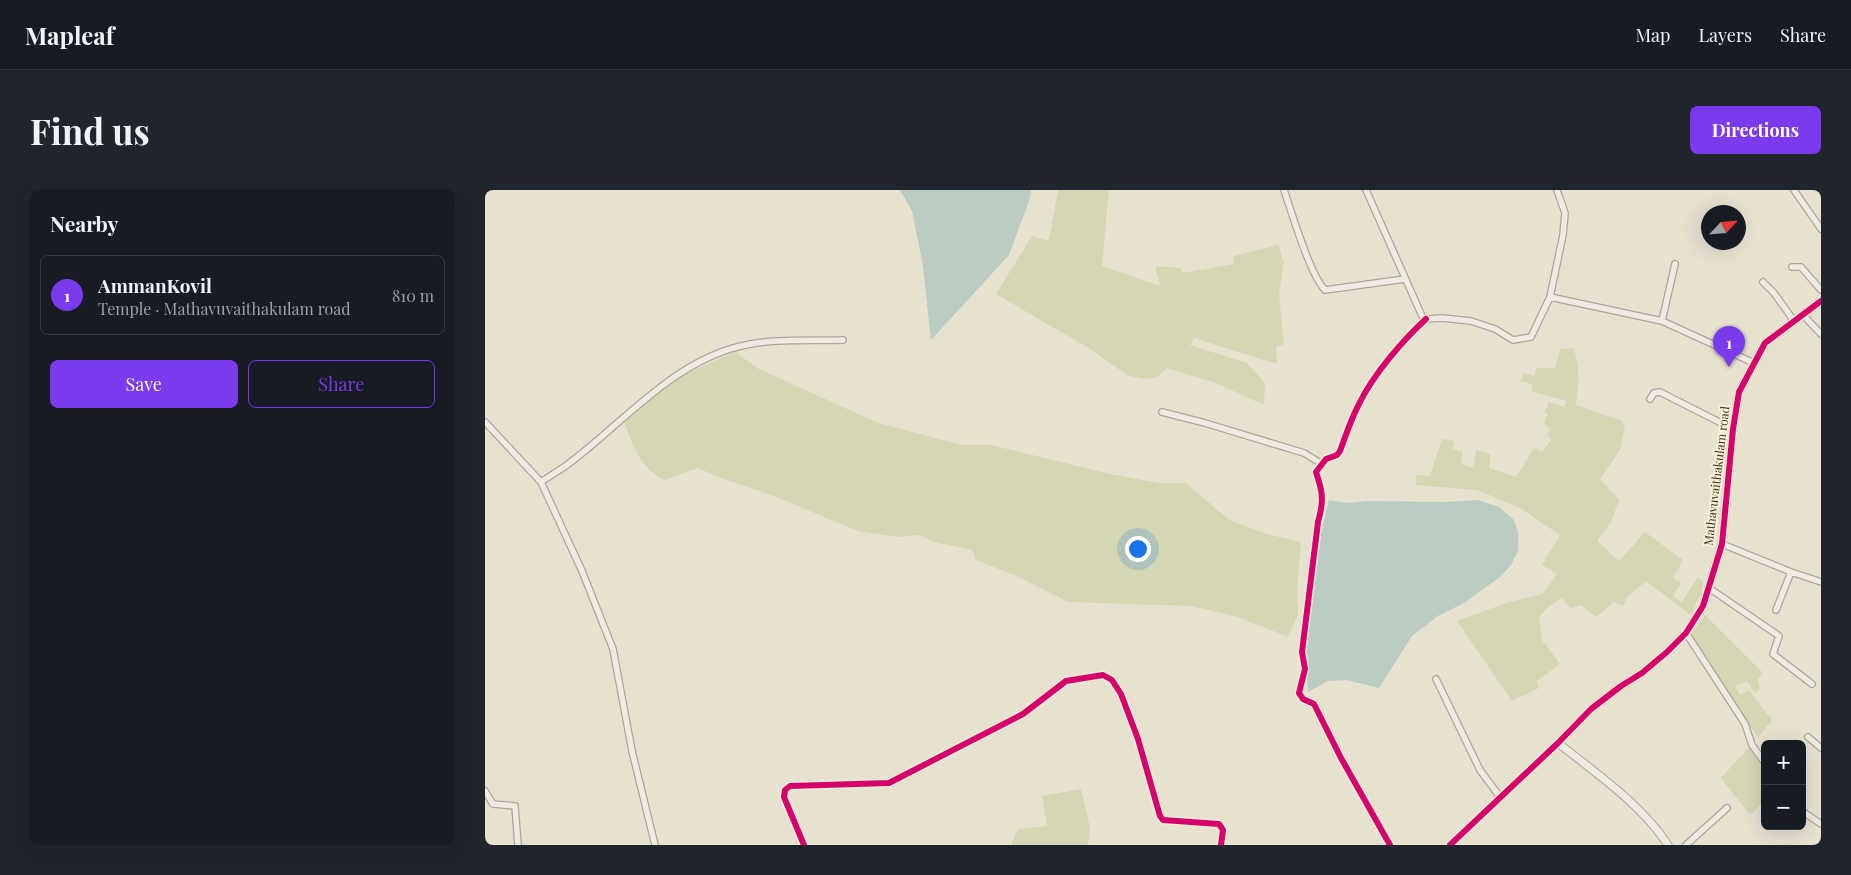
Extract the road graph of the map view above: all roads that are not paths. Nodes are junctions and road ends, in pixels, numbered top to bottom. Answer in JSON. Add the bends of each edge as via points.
{"nodes":[{"id":1,"x":1284,"y":190,"type":"edge"},
{"id":2,"x":1366,"y":190,"type":"edge"},
{"id":3,"x":1557,"y":190,"type":"edge"},
{"id":4,"x":1794,"y":190,"type":"edge"},
{"id":5,"x":1821,"y":229,"type":"edge"},
{"id":6,"x":1675,"y":264,"type":"dead end"},
{"id":7,"x":1792,"y":267,"type":"dead end"},
{"id":8,"x":1405,"y":279,"type":"junction"},
{"id":9,"x":1763,"y":282,"type":"dead end"},
{"id":10,"x":1821,"y":290,"type":"edge"},
{"id":11,"x":1550,"y":297,"type":"junction"},
{"id":12,"x":1821,"y":301,"type":"edge"},
{"id":13,"x":1803,"y":315,"type":"junction"},
{"id":14,"x":1426,"y":319,"type":"junction"},
{"id":15,"x":1662,"y":321,"type":"junction"},
{"id":16,"x":1793,"y":322,"type":"junction"},
{"id":17,"x":1821,"y":334,"type":"edge"},
{"id":18,"x":843,"y":340,"type":"dead end"},
{"id":19,"x":1754,"y":363,"type":"junction"},
{"id":20,"x":1650,"y":399,"type":"dead end"},
{"id":21,"x":1162,"y":412,"type":"dead end"},
{"id":22,"x":485,"y":422,"type":"edge"},
{"id":23,"x":1733,"y":429,"type":"junction"},
{"id":24,"x":1322,"y":464,"type":"junction"},
{"id":25,"x":541,"y":482,"type":"junction"},
{"id":26,"x":1722,"y":544,"type":"junction"},
{"id":27,"x":1791,"y":572,"type":"junction"},
{"id":28,"x":1821,"y":582,"type":"edge"},
{"id":29,"x":1709,"y":588,"type":"junction"},
{"id":30,"x":1776,"y":610,"type":"dead end"},
{"id":31,"x":1686,"y":632,"type":"junction"},
{"id":32,"x":1436,"y":679,"type":"dead end"},
{"id":33,"x":1812,"y":684,"type":"dead end"},
{"id":34,"x":1808,"y":737,"type":"dead end"},
{"id":35,"x":1558,"y":743,"type":"junction"},
{"id":36,"x":1821,"y":748,"type":"edge"},
{"id":37,"x":1761,"y":757,"type":"edge"},
{"id":38,"x":485,"y":791,"type":"edge"},
{"id":39,"x":1500,"y":797,"type":"junction"},
{"id":40,"x":1727,"y":808,"type":"dead end"},
{"id":41,"x":1806,"y":814,"type":"edge"},
{"id":42,"x":1821,"y":824,"type":"edge"},
{"id":43,"x":518,"y":845,"type":"edge"},
{"id":44,"x":655,"y":845,"type":"edge"},
{"id":45,"x":804,"y":845,"type":"edge"},
{"id":46,"x":1221,"y":845,"type":"edge"},
{"id":47,"x":1390,"y":845,"type":"edge"},
{"id":48,"x":1450,"y":845,"type":"edge"},
{"id":49,"x":1669,"y":845,"type":"edge"},
{"id":50,"x":1685,"y":845,"type":"edge"}],
"edges":[{"from":1,"to":8,"type":"street","via":[[1309,260],[1325,290]]},
{"from":2,"to":8,"type":"street"},
{"from":3,"to":11,"type":"street","via":[[1565,212]]},
{"from":4,"to":5,"type":"street"},
{"from":6,"to":15,"type":"street"},
{"from":7,"to":10,"type":"street","via":[[1801,267]]},
{"from":8,"to":14,"type":"street"},
{"from":9,"to":16,"type":"street"},
{"from":11,"to":14,"type":"street","via":[[1531,337],[1513,340],[1471,320]]},
{"from":11,"to":15,"type":"street"},
{"from":12,"to":13,"type":"street","name":"Mathavuvaithakulam road"},
{"from":13,"to":16,"type":"street","name":"Mathavuvaithakulam road"},
{"from":13,"to":17,"type":"street"},
{"from":14,"to":24,"type":"street","via":[[1410,333],[1359,403],[1340,451]]},
{"from":15,"to":19,"type":"street"},
{"from":16,"to":19,"type":"street","name":"Mathavuvaithakulam road","via":[[1765,342]]},
{"from":18,"to":25,"type":"street","via":[[769,342],[740,346],[710,357],[654,392],[567,465]]},
{"from":19,"to":23,"type":"street","name":"Mathavuvaithakulam road","via":[[1739,392]]},
{"from":20,"to":23,"type":"street","via":[[1660,392]]},
{"from":21,"to":24,"type":"street","via":[[1304,453]]},
{"from":22,"to":25,"type":"street"},
{"from":23,"to":26,"type":"street","name":"Mathavuvaithakulam road"},
{"from":24,"to":47,"type":"street","via":[[1317,472],[1323,504],[1307,602],[1302,652],[1305,669],[1299,694],[1314,704]]},
{"from":25,"to":44,"type":"street","via":[[583,571],[613,649]]},
{"from":26,"to":27,"type":"street"},
{"from":26,"to":29,"type":"street","name":"Mathavuvaithakulam road"},
{"from":27,"to":28,"type":"street"},
{"from":27,"to":30,"type":"street"},
{"from":29,"to":31,"type":"street","name":"Mathavuvaithakulam road","via":[[1703,606]]},
{"from":29,"to":33,"type":"street","via":[[1779,636],[1773,654]]},
{"from":31,"to":35,"type":"street","name":"Mathavuvaithakulam road","via":[[1642,673],[1591,709]]},
{"from":31,"to":37,"type":"street","via":[[1745,724],[1752,745]]},
{"from":32,"to":39,"type":"street","via":[[1479,770]]},
{"from":34,"to":36,"type":"street"},
{"from":35,"to":39,"type":"street","name":"Mathavuvaithakulam road"},
{"from":35,"to":49,"type":"street","via":[[1611,785],[1657,828]]},
{"from":38,"to":43,"type":"street","via":[[493,804],[515,806]]},
{"from":39,"to":48,"type":"street","name":"Mathavuvaithakulam road"},
{"from":40,"to":50,"type":"street"},
{"from":41,"to":42,"type":"street"},
{"from":45,"to":46,"type":"street","via":[[784,796],[790,786],[889,783],[1023,714],[1066,681],[1103,675],[1112,680],[1121,694],[1160,816],[1163,820],[1219,824],[1223,830]]}]}
